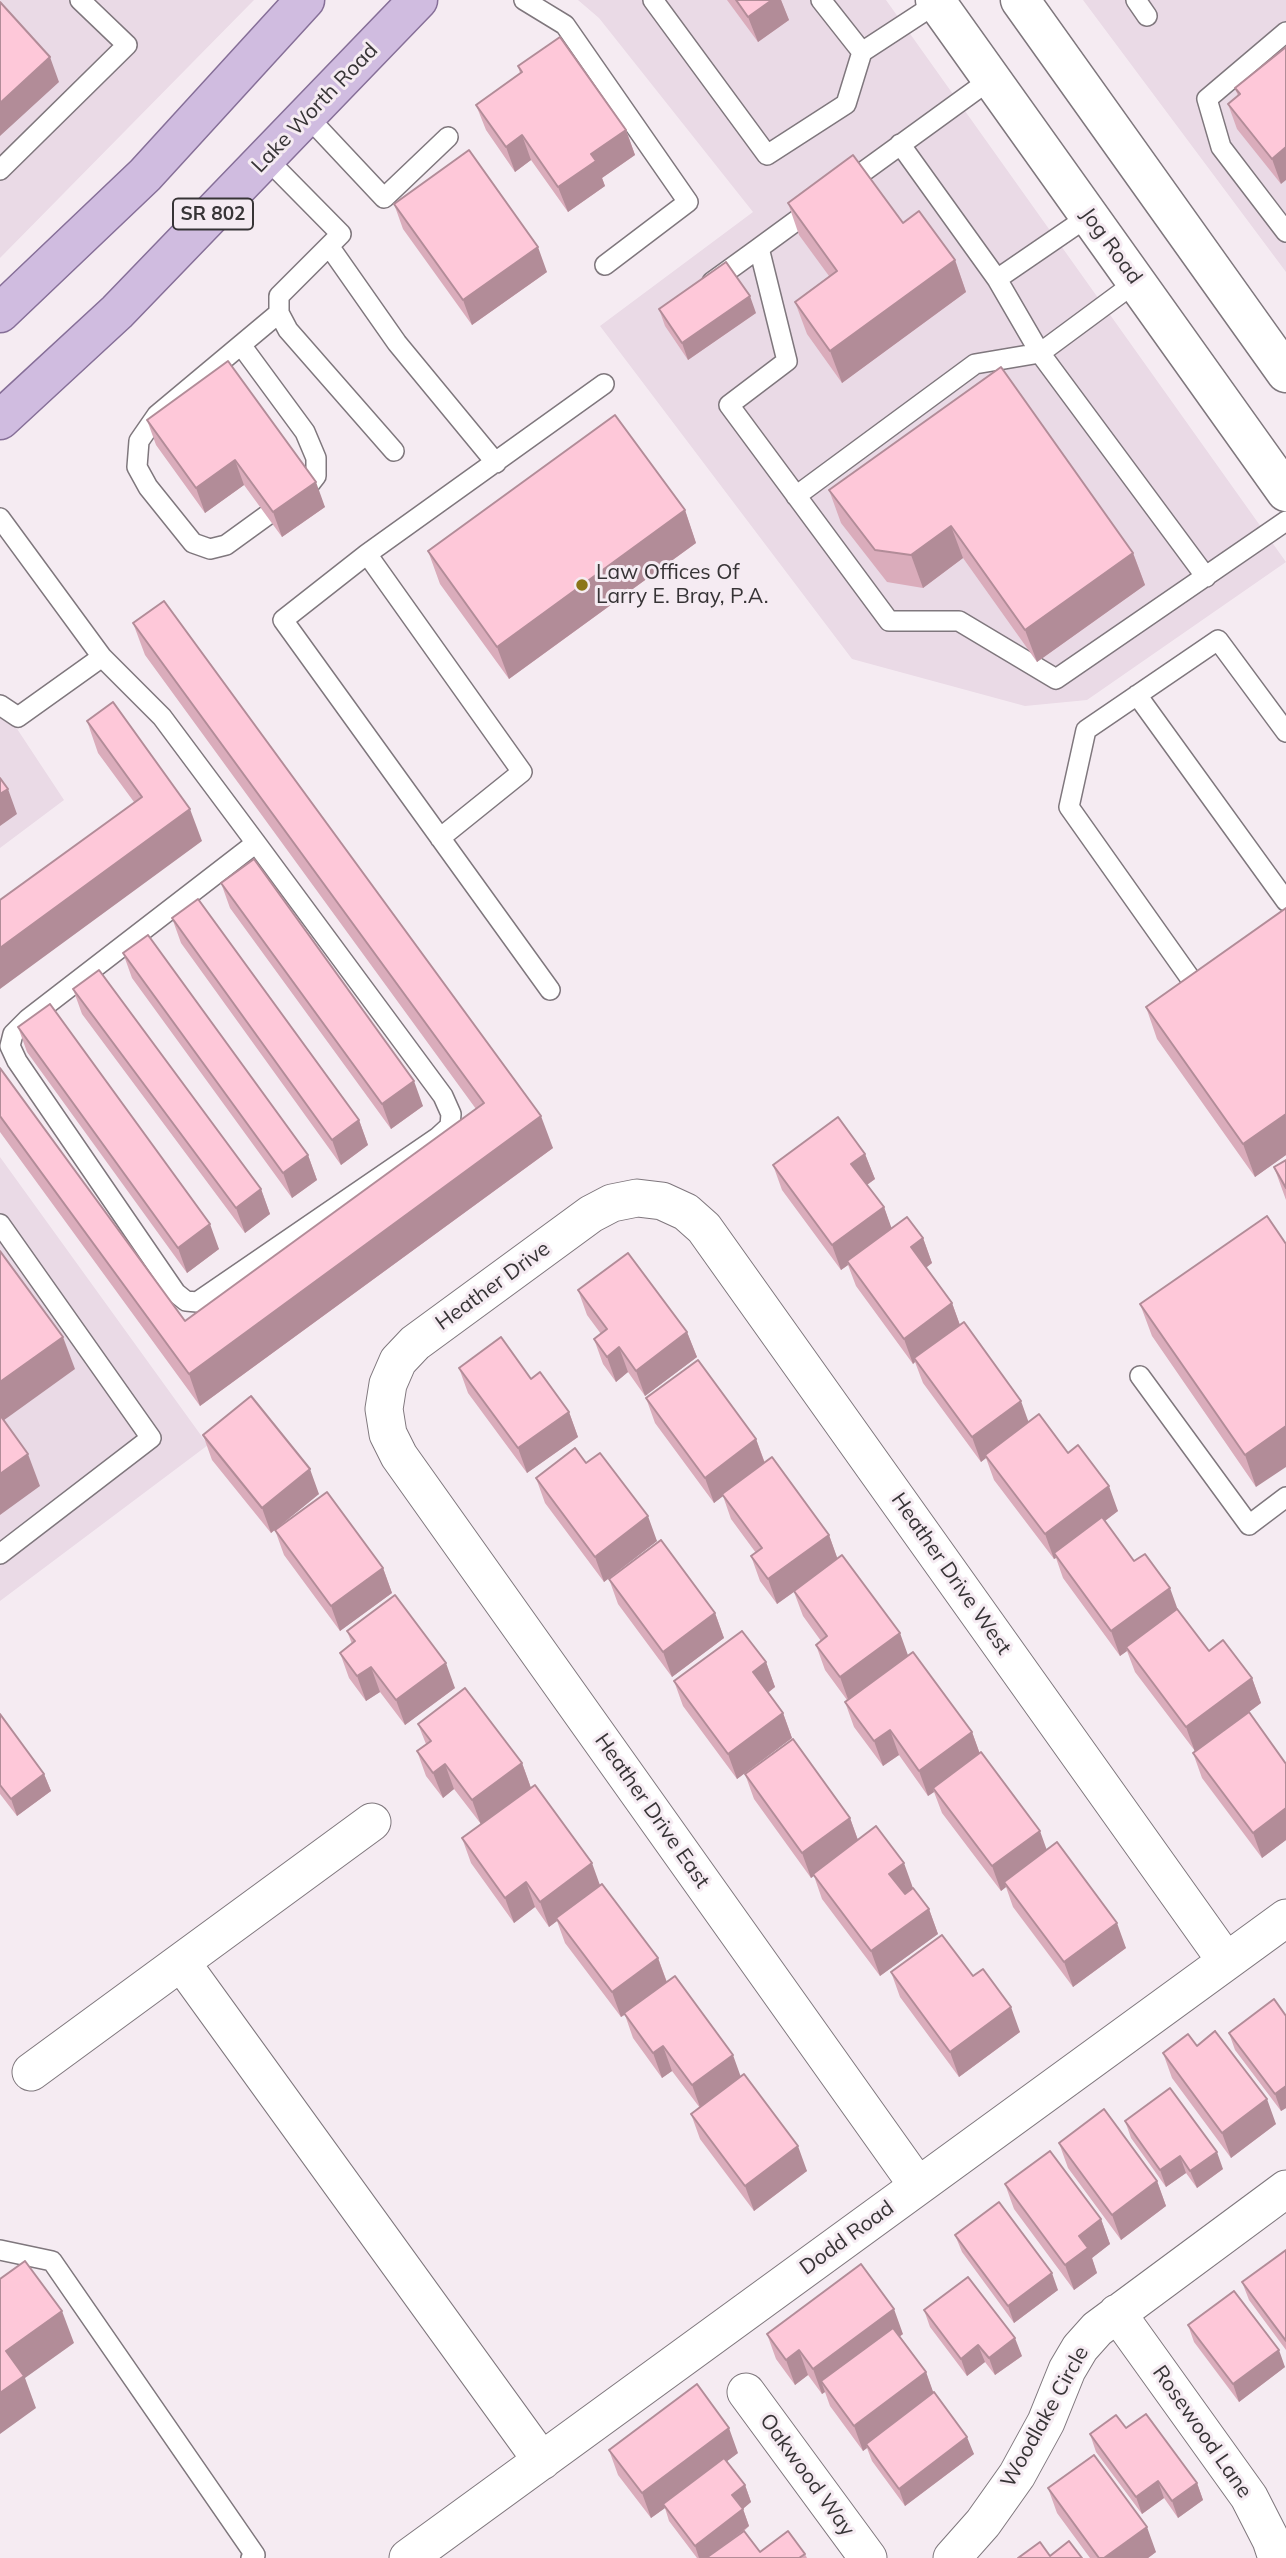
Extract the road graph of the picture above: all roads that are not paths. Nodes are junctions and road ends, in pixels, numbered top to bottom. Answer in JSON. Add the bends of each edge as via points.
{"nodes":[{"id":1,"x":80,"y":0,"type":"edge"},
{"id":2,"x":304,"y":0,"type":"edge"},
{"id":3,"x":418,"y":0,"type":"edge"},
{"id":4,"x":524,"y":0,"type":"edge"},
{"id":5,"x":653,"y":0,"type":"edge"},
{"id":6,"x":821,"y":0,"type":"edge"},
{"id":7,"x":1020,"y":0,"type":"edge"},
{"id":8,"x":936,"y":1,"type":"edge"},
{"id":9,"x":1286,"y":32,"type":"edge"},
{"id":10,"x":862,"y":52,"type":"junction"},
{"id":11,"x":991,"y":79,"type":"junction"},
{"id":12,"x":307,"y":116,"type":"junction"},
{"id":13,"x":448,"y":137,"type":"dead end"},
{"id":14,"x":900,"y":144,"type":"junction"},
{"id":15,"x":266,"y":158,"type":"junction"},
{"id":16,"x":0,"y":170,"type":"edge"},
{"id":17,"x":1089,"y":216,"type":"junction"},
{"id":18,"x":1286,"y":232,"type":"edge"},
{"id":19,"x":329,"y":246,"type":"junction"},
{"id":20,"x":759,"y":248,"type":"junction"},
{"id":21,"x":605,"y":265,"type":"dead end"},
{"id":22,"x":998,"y":279,"type":"junction"},
{"id":23,"x":1136,"y":282,"type":"junction"},
{"id":24,"x":698,"y":292,"type":"edge"},
{"id":25,"x":0,"y":313,"type":"edge"},
{"id":26,"x":279,"y":313,"type":"junction"},
{"id":27,"x":241,"y":345,"type":"junction"},
{"id":28,"x":1040,"y":353,"type":"junction"},
{"id":29,"x":1286,"y":373,"type":"edge"},
{"id":30,"x":604,"y":384,"type":"dead end"},
{"id":31,"x":0,"y":420,"type":"edge"},
{"id":32,"x":394,"y":451,"type":"dead end"},
{"id":33,"x":496,"y":463,"type":"junction"},
{"id":34,"x":309,"y":485,"type":"edge"},
{"id":35,"x":1286,"y":492,"type":"edge"},
{"id":36,"x":796,"y":496,"type":"junction"},
{"id":37,"x":266,"y":516,"type":"edge"},
{"id":38,"x":0,"y":518,"type":"edge"},
{"id":39,"x":1286,"y":522,"type":"edge"},
{"id":40,"x":367,"y":554,"type":"junction"},
{"id":41,"x":1206,"y":577,"type":"junction"},
{"id":42,"x":102,"y":657,"type":"junction"},
{"id":43,"x":1137,"y":695,"type":"junction"},
{"id":44,"x":0,"y":705,"type":"edge"},
{"id":45,"x":1286,"y":733,"type":"edge"},
{"id":46,"x":440,"y":838,"type":"junction"},
{"id":47,"x":256,"y":843,"type":"junction"},
{"id":48,"x":1286,"y":901,"type":"edge"},
{"id":49,"x":1190,"y":978,"type":"edge"},
{"id":50,"x":550,"y":990,"type":"dead end"},
{"id":51,"x":662,"y":1201,"type":"joint"},
{"id":52,"x":0,"y":1224,"type":"edge"},
{"id":53,"x":1140,"y":1376,"type":"dead end"},
{"id":54,"x":388,"y":1434,"type":"joint"},
{"id":55,"x":1286,"y":1497,"type":"edge"},
{"id":56,"x":0,"y":1554,"type":"edge"},
{"id":57,"x":372,"y":1822,"type":"dead end"},
{"id":58,"x":1286,"y":1918,"type":"edge"},
{"id":59,"x":1226,"y":1961,"type":"junction"},
{"id":60,"x":180,"y":1962,"type":"junction"},
{"id":61,"x":31,"y":2072,"type":"dead end"},
{"id":62,"x":918,"y":2186,"type":"junction"},
{"id":63,"x":1286,"y":2189,"type":"edge"},
{"id":64,"x":0,"y":2250,"type":"edge"},
{"id":65,"x":1117,"y":2313,"type":"junction"},
{"id":66,"x":746,"y":2392,"type":"dead end"},
{"id":67,"x":542,"y":2461,"type":"junction"},
{"id":68,"x":251,"y":2558,"type":"edge"},
{"id":69,"x":408,"y":2558,"type":"edge"},
{"id":70,"x":868,"y":2558,"type":"edge"},
{"id":71,"x":952,"y":2558,"type":"edge"},
{"id":72,"x":1277,"y":2558,"type":"edge"}],
"edges":[{"from":1,"to":16,"type":"lane","via":[[127,44]]},
{"from":2,"to":25,"type":"main road","via":[[145,175]]},
{"from":3,"to":12,"type":"main road","name":"Lake Worth Road","number":"SR 802"},
{"from":4,"to":21,"type":"lane","via":[[565,26],[688,202]]},
{"from":5,"to":10,"type":"lane","via":[[767,155],[846,104]]},
{"from":6,"to":10,"type":"lane"},
{"from":7,"to":29,"type":"main road"},
{"from":8,"to":10,"type":"lane"},
{"from":8,"to":11,"type":"main road","name":"Jog Road"},
{"from":9,"to":18,"type":"lane","via":[[1207,99],[1221,147]]},
{"from":11,"to":14,"type":"lane"},
{"from":11,"to":17,"type":"main road","name":"Jog Road"},
{"from":12,"to":13,"type":"lane","via":[[384,198]]},
{"from":12,"to":15,"type":"main road","name":"Lake Worth Road","number":"SR 802"},
{"from":14,"to":20,"type":"lane"},
{"from":14,"to":22,"type":"lane"},
{"from":15,"to":19,"type":"lane","via":[[341,234]]},
{"from":15,"to":31,"type":"main road","name":"Lake Worth Road","number":"SR 802","via":[[117,312]]},
{"from":17,"to":22,"type":"lane"},
{"from":17,"to":23,"type":"main road","name":"Jog Road"},
{"from":19,"to":26,"type":"lane","via":[[279,296]]},
{"from":19,"to":33,"type":"lane","via":[[397,343]]},
{"from":20,"to":24,"type":"lane"},
{"from":20,"to":36,"type":"lane","via":[[788,361],[729,405]]},
{"from":22,"to":28,"type":"lane"},
{"from":23,"to":28,"type":"lane"},
{"from":23,"to":35,"type":"main road","name":"Jog Road"},
{"from":26,"to":27,"type":"lane"},
{"from":26,"to":32,"type":"lane","via":[[288,330]]},
{"from":27,"to":34,"type":"lane","via":[[305,432],[316,458],[316,475]]},
{"from":27,"to":37,"type":"lane","via":[[157,415],[139,441],[137,467],[193,543],[210,549],[226,545]]},
{"from":28,"to":36,"type":"lane","via":[[975,364]]},
{"from":28,"to":41,"type":"lane"},
{"from":30,"to":33,"type":"lane"},
{"from":33,"to":40,"type":"lane"},
{"from":36,"to":41,"type":"lane","via":[[889,621],[960,621],[1056,679]]},
{"from":38,"to":42,"type":"lane"},
{"from":39,"to":41,"type":"lane"},
{"from":40,"to":46,"type":"lane","via":[[522,772]]},
{"from":40,"to":46,"type":"lane","via":[[283,620]]},
{"from":42,"to":44,"type":"lane","via":[[18,717]]},
{"from":42,"to":47,"type":"lane","via":[[162,717]]},
{"from":43,"to":45,"type":"lane","via":[[1218,640]]},
{"from":43,"to":48,"type":"lane"},
{"from":43,"to":49,"type":"lane","via":[[1086,730],[1069,807]]},
{"from":46,"to":50,"type":"lane"},
{"from":47,"to":47,"type":"lane","via":[[443,1096],[451,1114],[450,1126],[197,1303],[176,1293],[10,1046],[13,1034],[28,1018]]},
{"from":51,"to":54,"type":"street","name":"Heather Drive","via":[[637,1198],[591,1214],[415,1343],[398,1361],[388,1384],[384,1409]]},
{"from":51,"to":59,"type":"street","name":"Heather Drive West","via":[[686,1212],[704,1228]]},
{"from":52,"to":56,"type":"lane","via":[[151,1438]]},
{"from":53,"to":55,"type":"lane","via":[[1249,1525]]},
{"from":54,"to":62,"type":"street","name":"Heather Drive East","via":[[399,1456]]},
{"from":57,"to":60,"type":"street"},
{"from":58,"to":59,"type":"street","name":"Dodd Road"},
{"from":59,"to":62,"type":"street","name":"Dodd Road"},
{"from":60,"to":61,"type":"street"},
{"from":60,"to":67,"type":"street"},
{"from":62,"to":67,"type":"street","name":"Dodd Road"},
{"from":63,"to":65,"type":"street","name":"Woodlake Circle"},
{"from":64,"to":68,"type":"lane","via":[[52,2261],[255,2555]]},
{"from":65,"to":71,"type":"street","name":"Woodlake Circle","via":[[1080,2348],[1017,2474]]},
{"from":65,"to":72,"type":"street","name":"Rosewood Lane","via":[[1249,2497]]},
{"from":66,"to":70,"type":"street","name":"Oakwood Way"},
{"from":67,"to":69,"type":"street","name":"Dodd Road"}]}
